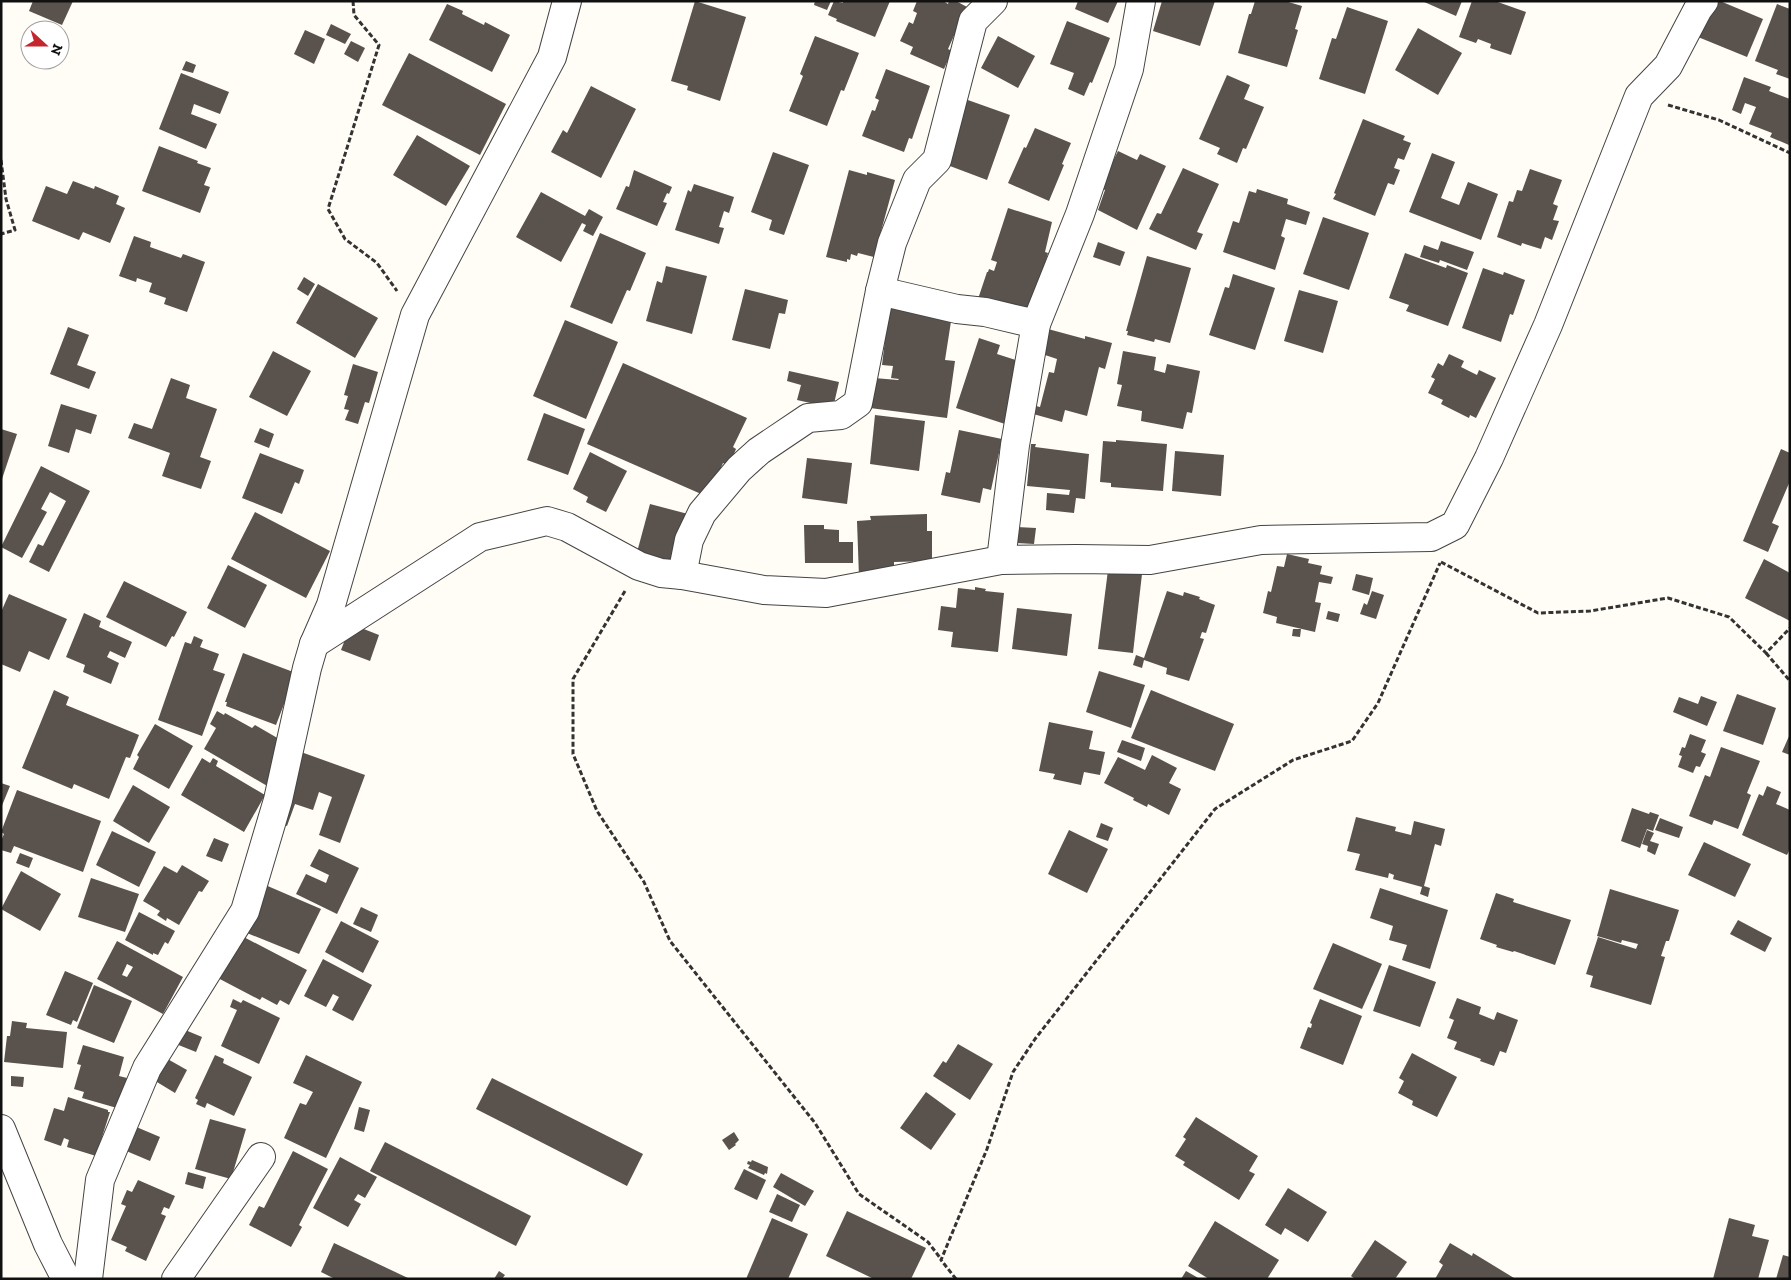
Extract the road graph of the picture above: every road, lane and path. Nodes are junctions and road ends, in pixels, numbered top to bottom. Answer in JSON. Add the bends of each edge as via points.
{"nodes":[{"id":1,"x":352,"y":1,"type":"edge"},
{"id":2,"x":566,"y":1,"type":"edge"},
{"id":3,"x":993,"y":1,"type":"edge"},
{"id":4,"x":1141,"y":1,"type":"edge"},
{"id":5,"x":1704,"y":1,"type":"edge"},
{"id":6,"x":1639,"y":96,"type":"junction"},
{"id":7,"x":1790,"y":153,"type":"edge"},
{"id":8,"x":1,"y":160,"type":"edge"},
{"id":9,"x":1,"y":234,"type":"edge"},
{"id":10,"x":880,"y":292,"type":"junction"},
{"id":11,"x":415,"y":315,"type":"junction"},
{"id":12,"x":1036,"y":324,"type":"junction"},
{"id":13,"x":1455,"y":525,"type":"junction"},
{"id":14,"x":1001,"y":560,"type":"junction"},
{"id":15,"x":1441,"y":562,"type":"junction"},
{"id":16,"x":640,"y":566,"type":"junction"},
{"id":17,"x":682,"y":575,"type":"junction"},
{"id":18,"x":1790,"y":628,"type":"edge"},
{"id":19,"x":314,"y":644,"type":"junction"},
{"id":20,"x":1766,"y":653,"type":"junction"},
{"id":21,"x":1790,"y":681,"type":"edge"},
{"id":22,"x":1,"y":1129,"type":"edge"},
{"id":23,"x":261,"y":1157,"type":"dead end"},
{"id":24,"x":941,"y":1260,"type":"junction"},
{"id":25,"x":66,"y":1279,"type":"edge"},
{"id":26,"x":88,"y":1279,"type":"edge"},
{"id":27,"x":176,"y":1279,"type":"edge"},
{"id":28,"x":956,"y":1279,"type":"edge"}],
"edges":[{"from":1,"to":11,"type":"path","via":[[354,14],[379,45],[328,209],[345,238],[377,264]]},
{"from":2,"to":11,"type":"street","via":[[552,57]]},
{"from":3,"to":10,"type":"street","via":[[973,21],[937,160],[917,180],[892,243]]},
{"from":4,"to":12,"type":"street","via":[[1129,69],[1080,214]]},
{"from":5,"to":6,"type":"street","via":[[1668,66]]},
{"from":6,"to":7,"type":"path","via":[[1719,120]]},
{"from":6,"to":13,"type":"street","via":[[1548,325],[1489,458]]},
{"from":8,"to":9,"type":"path","via":[[6,198],[15,230]]},
{"from":10,"to":12,"type":"street"},
{"from":10,"to":17,"type":"street","via":[[858,403],[841,415],[808,418],[759,451],[739,469],[702,513],[689,540]]},
{"from":11,"to":19,"type":"street","via":[[331,605]]},
{"from":12,"to":14,"type":"street","via":[[1015,445]]},
{"from":13,"to":14,"type":"street","via":[[1432,537],[1261,540],[1150,560]]},
{"from":13,"to":15,"type":"path"},
{"from":14,"to":17,"type":"street","via":[[826,593],[764,590]]},
{"from":15,"to":20,"type":"path","via":[[1538,613],[1590,611],[1668,598],[1729,617]]},
{"from":15,"to":24,"type":"path","via":[[1378,703],[1352,741],[1293,760],[1215,809],[1035,1039],[1014,1072]]},
{"from":16,"to":17,"type":"street"},
{"from":16,"to":19,"type":"street","via":[[567,526],[547,521],[480,537]]},
{"from":16,"to":24,"type":"path","via":[[573,679],[573,754],[597,811],[644,882],[670,941],[815,1122],[859,1194],[928,1242]]},
{"from":18,"to":20,"type":"path"},
{"from":19,"to":26,"type":"street","via":[[278,800],[244,911],[147,1068],[100,1180]]},
{"from":20,"to":21,"type":"path"},
{"from":22,"to":25,"type":"street","via":[[48,1244]]},
{"from":23,"to":27,"type":"street"},
{"from":24,"to":28,"type":"path"}]}
